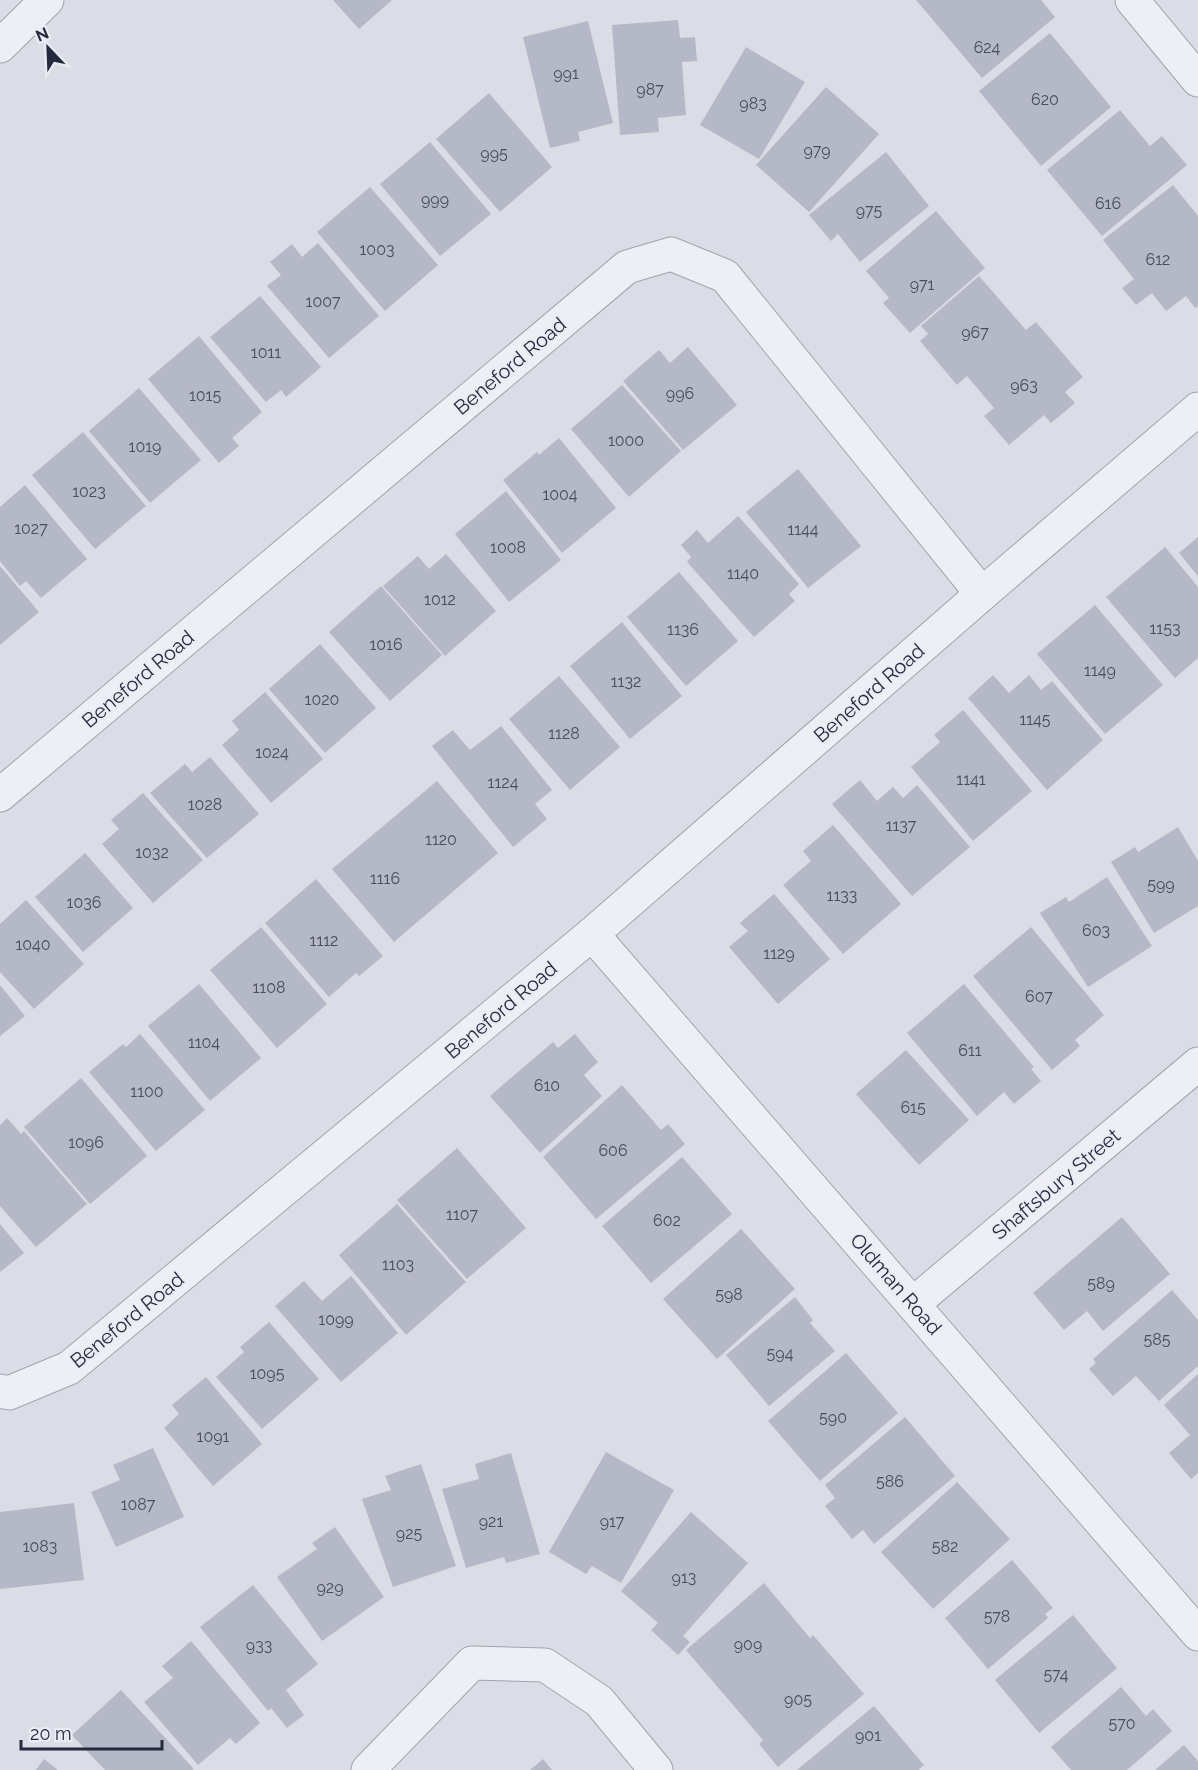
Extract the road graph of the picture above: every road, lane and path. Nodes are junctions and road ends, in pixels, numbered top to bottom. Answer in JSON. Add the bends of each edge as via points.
{"nodes":[{"id":1,"x":47,"y":0,"type":"edge"},
{"id":2,"x":1132,"y":0,"type":"edge"},
{"id":3,"x":0,"y":46,"type":"edge"},
{"id":4,"x":1198,"y":80,"type":"edge"},
{"id":5,"x":1198,"y":409,"type":"edge"},
{"id":6,"x":982,"y":594,"type":"junction"},
{"id":7,"x":0,"y":795,"type":"edge"},
{"id":8,"x":592,"y":934,"type":"junction"},
{"id":9,"x":1198,"y":1064,"type":"edge"},
{"id":10,"x":913,"y":1304,"type":"junction"},
{"id":11,"x":0,"y":1391,"type":"edge"},
{"id":12,"x":1198,"y":1634,"type":"edge"},
{"id":13,"x":368,"y":1770,"type":"edge"},
{"id":14,"x":656,"y":1770,"type":"edge"}],
"edges":[{"from":1,"to":3,"type":"street"},
{"from":2,"to":4,"type":"street"},
{"from":5,"to":6,"type":"street","name":"Beneford Road"},
{"from":6,"to":7,"type":"street","name":"Beneford Road","via":[[725,276],[671,254],[627,267]]},
{"from":6,"to":8,"type":"street","name":"Beneford Road"},
{"from":8,"to":10,"type":"street","name":"Oldman Road"},
{"from":8,"to":11,"type":"street","name":"Beneford Road","via":[[69,1368],[9,1393]]},
{"from":9,"to":10,"type":"street","name":"Shaftsbury Street"},
{"from":10,"to":12,"type":"street","name":"Oldman Road"},
{"from":13,"to":14,"type":"street","via":[[472,1663],[545,1665],[599,1701]]}]}
